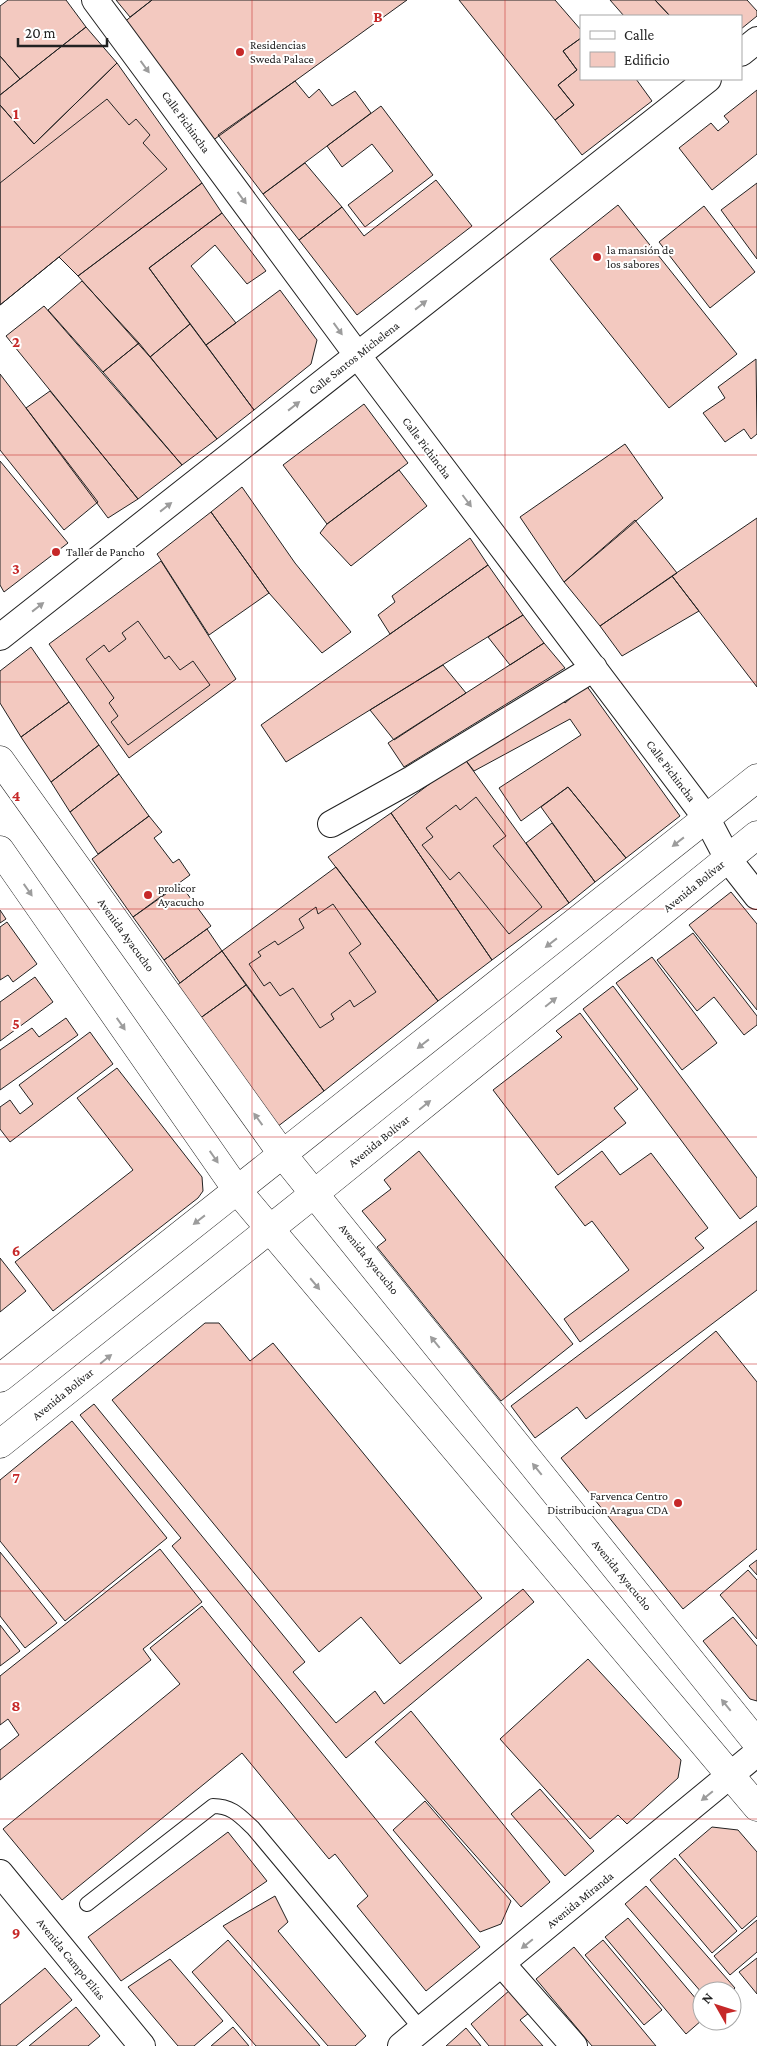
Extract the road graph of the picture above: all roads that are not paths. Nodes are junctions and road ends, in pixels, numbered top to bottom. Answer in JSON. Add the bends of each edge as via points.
{"nodes":[{"id":1,"x":96,"y":0,"type":"edge"},
{"id":2,"x":757,"y":40,"type":"edge"},
{"id":3,"x":742,"y":52,"type":"edge"},
{"id":4,"x":707,"y":80,"type":"edge"},
{"id":5,"x":358,"y":356,"type":"junction"},
{"id":6,"x":0,"y":637,"type":"edge"},
{"id":7,"x":594,"y":668,"type":"junction"},
{"id":8,"x":0,"y":760,"type":"edge"},
{"id":9,"x":757,"y":778,"type":"edge"},
{"id":10,"x":707,"y":818,"type":"junction"},
{"id":11,"x":330,"y":824,"type":"dead end"},
{"id":12,"x":757,"y":835,"type":"edge"},
{"id":13,"x":0,"y":850,"type":"edge"},
{"id":14,"x":728,"y":860,"type":"junction"},
{"id":15,"x":757,"y":896,"type":"edge"},
{"id":16,"x":283,"y":1155,"type":"junction"},
{"id":17,"x":237,"y":1190,"type":"junction"},
{"id":18,"x":315,"y":1193,"type":"junction"},
{"id":19,"x":268,"y":1229,"type":"junction"},
{"id":20,"x":0,"y":1378,"type":"edge"},
{"id":21,"x":0,"y":1444,"type":"edge"},
{"id":22,"x":757,"y":1743,"type":"edge"},
{"id":23,"x":757,"y":1753,"type":"edge"},
{"id":24,"x":730,"y":1777,"type":"junction"},
{"id":25,"x":757,"y":1807,"type":"edge"},
{"id":26,"x":0,"y":1873,"type":"edge"},
{"id":27,"x":87,"y":1904,"type":"dead end"},
{"id":28,"x":502,"y":1964,"type":"junction"},
{"id":29,"x":421,"y":2029,"type":"junction"},
{"id":30,"x":142,"y":2046,"type":"edge"},
{"id":31,"x":401,"y":2046,"type":"edge"},
{"id":32,"x":574,"y":2046,"type":"edge"}],
"edges":[{"from":1,"to":5,"type":"street","name":"Calle Pichincha","one_way":true},
{"from":2,"to":3,"type":"street"},
{"from":5,"to":4,"type":"street","name":"Calle Santos Michelena","one_way":true},
{"from":6,"to":5,"type":"street","name":"Calle Santos Michelena","one_way":true},
{"from":5,"to":7,"type":"street","name":"Calle Pichincha","one_way":true},
{"from":7,"to":10,"type":"street","name":"Calle Pichincha"},
{"from":7,"to":11,"type":"street","via":[[412,779]]},
{"from":16,"to":8,"type":"street","name":"Avenida Ayacucho","one_way":true},
{"from":9,"to":10,"type":"street"},
{"from":10,"to":14,"type":"street","name":"Calle Pichincha"},
{"from":10,"to":16,"type":"street","one_way":true},
{"from":12,"to":14,"type":"street","name":"Avenida Bolívar"},
{"from":13,"to":17,"type":"street","one_way":true},
{"from":14,"to":15,"type":"street","name":"Calle Pichincha"},
{"from":18,"to":14,"type":"street","name":"Avenida Bolívar","one_way":true},
{"from":16,"to":17,"type":"street"},
{"from":16,"to":18,"type":"street","name":"Avenida Ayacucho"},
{"from":17,"to":19,"type":"street"},
{"from":17,"to":20,"type":"street","one_way":true},
{"from":18,"to":19,"type":"street","name":"Avenida Bolívar"},
{"from":22,"to":18,"type":"street","name":"Avenida Ayacucho","one_way":true},
{"from":21,"to":19,"type":"street","name":"Avenida Bolívar","one_way":true},
{"from":19,"to":24,"type":"street","one_way":true},
{"from":23,"to":24,"type":"street","name":"Avenida Miranda"},
{"from":24,"to":25,"type":"street"},
{"from":24,"to":28,"type":"street","name":"Avenida Miranda","one_way":true},
{"from":26,"to":30,"type":"street","name":"Avenida Campo Elías"},
{"from":27,"to":29,"type":"lane","via":[[213,1806],[225,1806],[233,1809],[253,1828]]},
{"from":28,"to":29,"type":"street","name":"Avenida Miranda"},
{"from":28,"to":32,"type":"street"},
{"from":29,"to":31,"type":"street","name":"Avenida Miranda"}]}
